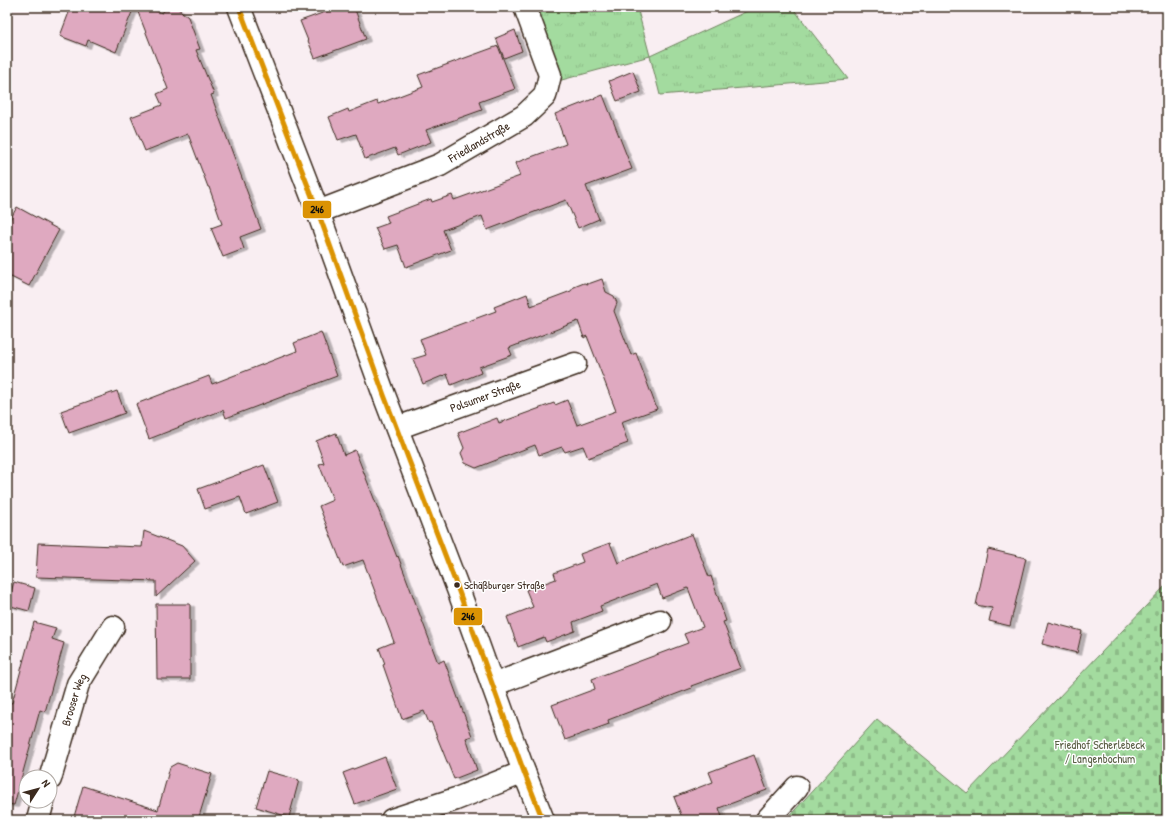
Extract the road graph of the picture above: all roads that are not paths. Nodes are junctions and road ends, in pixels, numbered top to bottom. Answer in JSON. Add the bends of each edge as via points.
{"nodes":[{"id":1,"x":239,"y":7,"type":"edge"},
{"id":2,"x":525,"y":7,"type":"edge"},
{"id":3,"x":318,"y":212,"type":"junction"},
{"id":4,"x":575,"y":364,"type":"dead end"},
{"id":5,"x":397,"y":428,"type":"junction"},
{"id":6,"x":660,"y":621,"type":"dead end"},
{"id":7,"x":113,"y":627,"type":"dead end"},
{"id":8,"x":493,"y":685,"type":"junction"},
{"id":9,"x":53,"y":769,"type":"edge"},
{"id":10,"x":524,"y":772,"type":"junction"},
{"id":11,"x":797,"y":787,"type":"dead end"},
{"id":12,"x":41,"y":809,"type":"edge"},
{"id":13,"x":38,"y":820,"type":"edge"},
{"id":14,"x":392,"y":820,"type":"edge"},
{"id":15,"x":543,"y":820,"type":"edge"},
{"id":16,"x":767,"y":820,"type":"edge"}],
"edges":[{"from":1,"to":3,"type":"street"},
{"from":2,"to":3,"type":"street","name":"Friedlandstraße","via":[[550,75],[545,96],[524,116],[440,164]]},
{"from":3,"to":5,"type":"street"},
{"from":4,"to":5,"type":"street","name":"Polsumer Straße"},
{"from":5,"to":8,"type":"street"},
{"from":6,"to":8,"type":"street"},
{"from":7,"to":9,"type":"street","name":"Brooser Weg","via":[[78,684]]},
{"from":8,"to":10,"type":"street"},
{"from":10,"to":14,"type":"street","via":[[456,799]]},
{"from":10,"to":15,"type":"street"},
{"from":11,"to":16,"type":"street"},
{"from":12,"to":13,"type":"street"}]}
